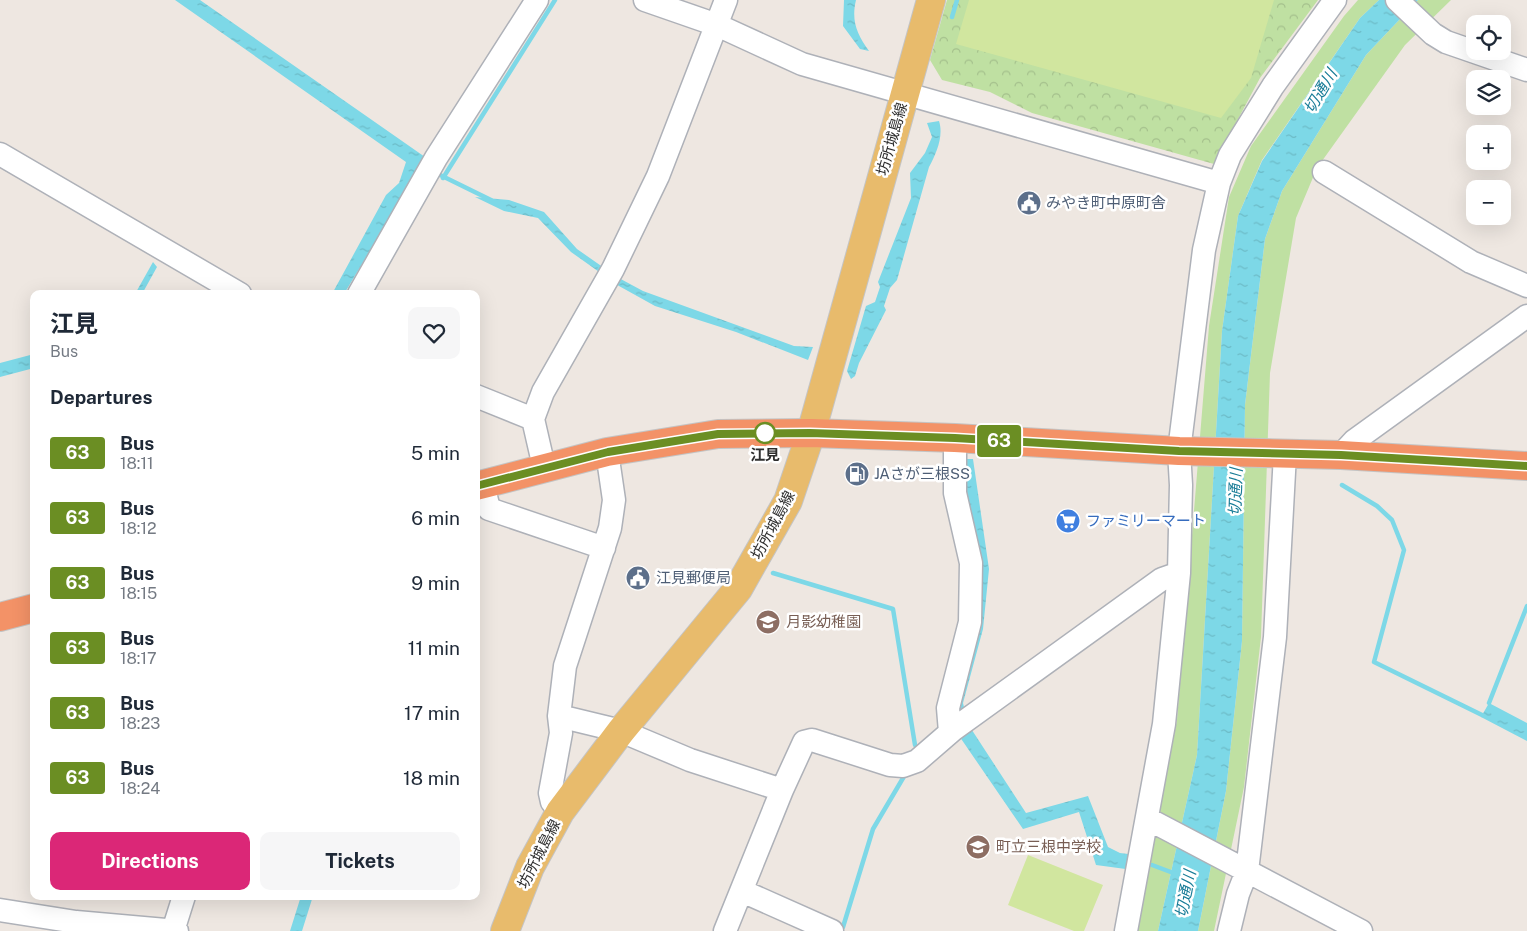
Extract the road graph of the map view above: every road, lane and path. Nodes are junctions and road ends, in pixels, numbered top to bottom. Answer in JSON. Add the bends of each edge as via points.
{"nodes":[{"id":1,"x":536,"y":0,"type":"edge"},
{"id":2,"x":645,"y":0,"type":"edge"},
{"id":3,"x":726,"y":0,"type":"edge"},
{"id":4,"x":931,"y":0,"type":"edge"},
{"id":5,"x":1335,"y":0,"type":"edge"},
{"id":6,"x":1397,"y":0,"type":"edge"},
{"id":7,"x":717,"y":25,"type":"junction"},
{"id":8,"x":1527,"y":70,"type":"edge"},
{"id":9,"x":905,"y":94,"type":"junction"},
{"id":10,"x":0,"y":154,"type":"edge"},
{"id":11,"x":1324,"y":172,"type":"dead end"},
{"id":12,"x":1219,"y":183,"type":"junction"},
{"id":13,"x":1527,"y":286,"type":"edge"},
{"id":14,"x":233,"y":290,"type":"edge"},
{"id":15,"x":362,"y":290,"type":"edge"},
{"id":16,"x":1527,"y":316,"type":"edge"},
{"id":17,"x":480,"y":398,"type":"edge"},
{"id":18,"x":533,"y":419,"type":"junction"},
{"id":19,"x":810,"y":433,"type":"junction"},
{"id":20,"x":955,"y":438,"type":"junction"},
{"id":21,"x":1184,"y":451,"type":"junction"},
{"id":22,"x":608,"y":452,"type":"junction"},
{"id":23,"x":1285,"y":454,"type":"junction"},
{"id":24,"x":1341,"y":455,"type":"junction"},
{"id":25,"x":1527,"y":466,"type":"edge"},
{"id":26,"x":544,"y":468,"type":"junction"},
{"id":27,"x":480,"y":485,"type":"edge"},
{"id":28,"x":604,"y":548,"type":"junction"},
{"id":29,"x":1179,"y":572,"type":"junction"},
{"id":30,"x":30,"y":609,"type":"edge"},
{"id":31,"x":0,"y":617,"type":"edge"},
{"id":32,"x":559,"y":716,"type":"junction"},
{"id":33,"x":621,"y":731,"type":"junction"},
{"id":34,"x":952,"y":731,"type":"junction"},
{"id":35,"x":782,"y":790,"type":"junction"},
{"id":36,"x":560,"y":812,"type":"junction"},
{"id":37,"x":1150,"y":821,"type":"junction"},
{"id":38,"x":1243,"y":869,"type":"junction"},
{"id":39,"x":742,"y":891,"type":"junction"},
{"id":40,"x":183,"y":900,"type":"edge"},
{"id":41,"x":0,"y":910,"type":"edge"},
{"id":42,"x":173,"y":931,"type":"edge"},
{"id":43,"x":178,"y":931,"type":"edge"},
{"id":44,"x":505,"y":931,"type":"edge"},
{"id":45,"x":725,"y":931,"type":"edge"},
{"id":46,"x":832,"y":931,"type":"edge"},
{"id":47,"x":1126,"y":931,"type":"edge"},
{"id":48,"x":1229,"y":931,"type":"edge"},
{"id":49,"x":1361,"y":931,"type":"edge"}],
"edges":[{"from":1,"to":15,"type":"street","via":[[436,158]]},
{"from":2,"to":7,"type":"street"},
{"from":3,"to":7,"type":"street"},
{"from":4,"to":9,"type":"main road","name":"坊所城島線"},
{"from":5,"to":12,"type":"street","via":[[1273,86],[1230,155]]},
{"from":6,"to":8,"type":"street","via":[[1446,42]]},
{"from":7,"to":9,"type":"street","via":[[802,64]]},
{"from":7,"to":18,"type":"street","via":[[658,176],[609,275],[543,392]]},
{"from":9,"to":12,"type":"street"},
{"from":9,"to":19,"type":"main road","name":"坊所城島線"},
{"from":10,"to":14,"type":"street"},
{"from":11,"to":13,"type":"street","via":[[1471,262]]},
{"from":12,"to":21,"type":"street","via":[[1204,250]]},
{"from":16,"to":24,"type":"street","via":[[1354,441]]},
{"from":17,"to":18,"type":"street"},
{"from":18,"to":26,"type":"street"},
{"from":19,"to":20,"type":"highway"},
{"from":19,"to":22,"type":"highway","via":[[718,434]]},
{"from":19,"to":33,"type":"main road","name":"坊所城島線","via":[[788,502],[738,589]]},
{"from":20,"to":21,"type":"highway"},
{"from":20,"to":34,"type":"street","via":[[955,494],[971,563],[970,622],[948,708]]},
{"from":21,"to":23,"type":"highway"},
{"from":21,"to":29,"type":"street"},
{"from":22,"to":26,"type":"highway"},
{"from":22,"to":28,"type":"street","via":[[614,500]]},
{"from":23,"to":24,"type":"highway"},
{"from":23,"to":38,"type":"street","via":[[1275,637]]},
{"from":24,"to":25,"type":"highway"},
{"from":26,"to":27,"type":"highway"},
{"from":27,"to":28,"type":"street","via":[[489,509]]},
{"from":28,"to":32,"type":"street","via":[[565,666]]},
{"from":29,"to":34,"type":"street","via":[[1162,579]]},
{"from":29,"to":37,"type":"street","via":[[1164,724]]},
{"from":30,"to":31,"type":"highway"},
{"from":32,"to":33,"type":"street"},
{"from":32,"to":36,"type":"street","via":[[560,733],[550,793]]},
{"from":33,"to":35,"type":"street","via":[[690,760]]},
{"from":33,"to":36,"type":"main road","name":"坊所城島線"},
{"from":34,"to":35,"type":"street","via":[[917,761],[903,766],[890,765],[812,740],[804,742]]},
{"from":35,"to":39,"type":"street"},
{"from":36,"to":44,"type":"main road","name":"坊所城島線","via":[[530,867]]},
{"from":37,"to":38,"type":"street"},
{"from":37,"to":47,"type":"street"},
{"from":38,"to":48,"type":"street"},
{"from":38,"to":49,"type":"street"},
{"from":39,"to":45,"type":"street"},
{"from":39,"to":46,"type":"street"},
{"from":40,"to":42,"type":"street"},
{"from":41,"to":42,"type":"street","via":[[76,922]]},
{"from":42,"to":43,"type":"street"}]}
